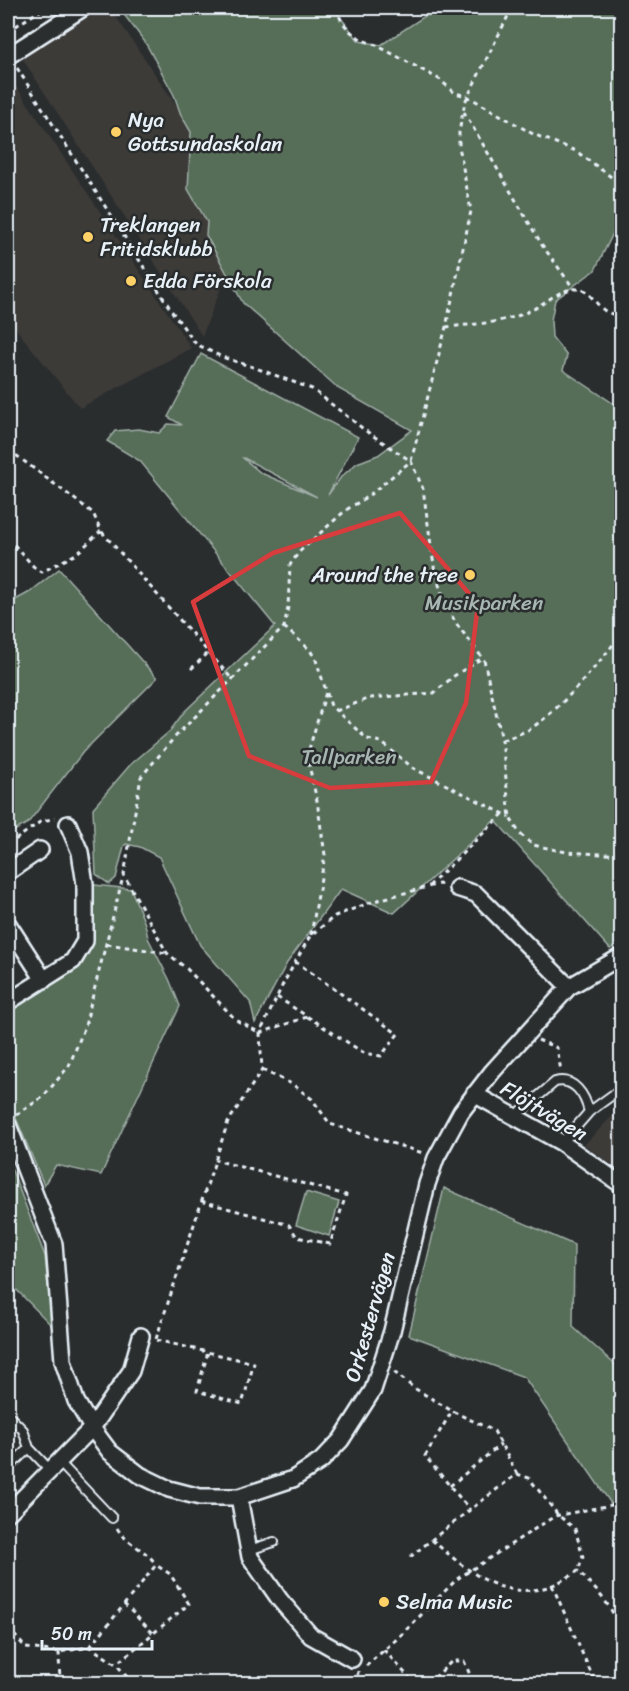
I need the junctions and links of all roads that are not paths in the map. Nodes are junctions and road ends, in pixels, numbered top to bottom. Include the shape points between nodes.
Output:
1 (83, 8) edge
2 (8, 56) edge
3 (64, 820) road end
4 (40, 850) dead end
5 (8, 872) edge
6 (457, 888) road end
7 (8, 924) edge
8 (621, 956) edge
9 (44, 980) junction
10 (569, 987) junction
11 (8, 1002) edge
12 (621, 1088) edge
13 (474, 1094) junction
14 (589, 1112) junction
15 (515, 1116) junction
16 (8, 1123) edge
17 (562, 1143) junction
18 (621, 1185) edge
19 (148, 1338) road end
20 (8, 1414) edge
21 (92, 1428) junction
22 (29, 1448) junction
23 (55, 1466) junction
24 (8, 1468) edge
25 (239, 1497) junction
26 (8, 1513) edge
27 (112, 1518) road end
28 (274, 1542) dead end
29 (249, 1550) junction
30 (355, 1665) road end

1 - 2 street
3 - 9 street via 80,852 85,884 85,941 73,961
4 - 5 street
6 - 10 street via 476,894
7 - 9 street
8 - 10 street, Orkestervägen
9 - 11 street
10 - 13 street, Orkestervägen
12 - 14 lane
13 - 15 street, Flöjtvägen
13 - 25 street, Orkestervägen via 436,1158 427,1184 393,1331 373,1390 341,1440 321,1461 293,1479
14 - 15 lane via 581,1093 569,1081 562,1080
14 - 17 lane
15 - 17 street, Flöjtvägen
16 - 21 street, Orkestervägen via 54,1244 63,1361 76,1401
17 - 18 street, Flöjtvägen
19 - 21 street
20 - 22 lane via 23,1430
21 - 23 street
21 - 25 street, Orkestervägen via 110,1452 140,1475 169,1489 200,1497
22 - 23 lane
22 - 24 lane
23 - 26 street
23 - 27 lane
25 - 29 street
28 - 29 lane
29 - 30 street via 280,1600 311,1636

